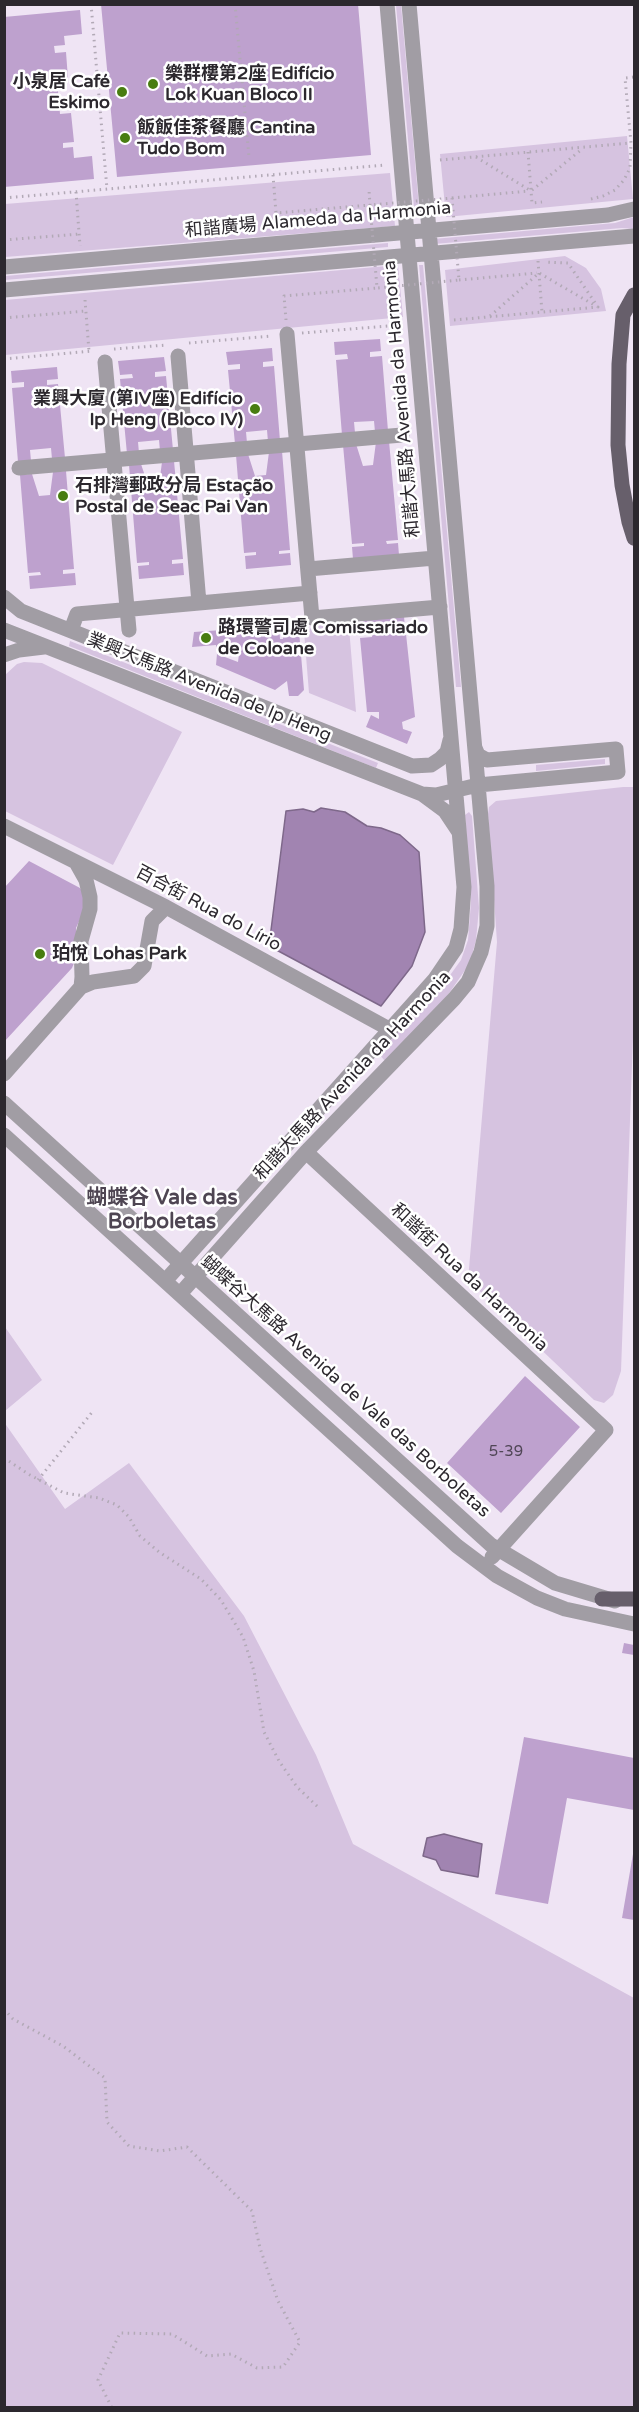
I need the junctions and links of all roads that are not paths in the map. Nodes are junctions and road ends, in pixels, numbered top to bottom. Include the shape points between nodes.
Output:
1 (387, 4) edge
2 (409, 4) edge
3 (634, 208) edge
4 (429, 230) junction
5 (407, 232) junction
6 (634, 236) edge
7 (431, 253) junction
8 (409, 255) junction
9 (4, 267) edge
10 (4, 290) edge
11 (634, 295) edge
12 (287, 334) road end
13 (175, 348) road end
14 (102, 354) road end
15 (402, 435) dead end
16 (297, 444) junction
17 (186, 454) junction
18 (114, 460) junction
19 (19, 468) dead end
20 (634, 538) edge
21 (435, 558) junction
22 (308, 569) junction
23 (310, 593) junction
24 (4, 597) edge
25 (199, 603) junction
26 (440, 607) junction
27 (127, 609) junction
28 (4, 630) edge
29 (71, 630) junction
30 (129, 630) dead end
31 (50, 646) junction
32 (4, 655) edge
33 (450, 732) junction
34 (475, 748) junction
35 (478, 785) junction
36 (456, 789) junction
37 (422, 794) junction
38 (4, 826) edge
39 (459, 833) junction
40 (77, 864) junction
41 (166, 907) junction
42 (81, 987) junction
43 (391, 1030) junction
44 (4, 1074) edge
45 (4, 1103) edge
46 (4, 1135) edge
47 (306, 1152) junction
48 (181, 1263) junction
49 (195, 1276) junction
50 (166, 1280) junction
51 (180, 1294) junction
52 (498, 1550) junction
53 (484, 1566) junction
54 (602, 1599) junction
55 (634, 1599) edge
56 (634, 1605) edge
57 (634, 1624) edge

1 - 5 street, 和諧大馬路 Avenida da Harmonia
2 - 4 street, 和諧大馬路 Avenida da Harmonia
3 - 4 street, 和諧廣場 Alameda da Harmonia via 608,214
4 - 5 street, 和諧廣場 Alameda da Harmonia
4 - 7 street, 和諧大馬路 Avenida da Harmonia
5 - 8 street, 和諧大馬路 Avenida da Harmonia
5 - 9 street, 和諧廣場 Alameda da Harmonia
6 - 7 street
7 - 8 street
7 - 34 street, 和諧大馬路 Avenida da Harmonia
8 - 10 street
8 - 21 street, 和諧大馬路 Avenida da Harmonia
11 - 20 main road via 623,315 618,445
12 - 16 street
13 - 17 street
14 - 18 street
15 - 16 street
16 - 17 street
16 - 22 street
17 - 18 street
17 - 25 street
18 - 19 street
18 - 27 street
21 - 22 street
21 - 26 street, 和諧大馬路 Avenida da Harmonia
22 - 23 street
23 - 25 street
23 - 26 street via 312,618
24 - 29 street, 業興大馬路 Avenida de Ip Heng via 21,611
25 - 27 street
26 - 33 street, 和諧大馬路 Avenida da Harmonia
27 - 29 street via 77,614
27 - 30 street
28 - 31 street, 業興大馬路 Avenida de Ip Heng
29 - 33 street, 業興大馬路 Avenida de Ip Heng via 412,765 431,765 440,759 450,742
31 - 32 street
31 - 37 street, 業興大馬路 Avenida de Ip Heng
33 - 36 street, 和諧大馬路 Avenida da Harmonia
34 - 35 street, 和諧大馬路 Avenida da Harmonia
34 - 35 street via 487,760 616,749 618,772
35 - 36 street
35 - 47 street, 和諧大馬路 Avenida da Harmonia via 487,926 468,982
36 - 37 street via 436,795
36 - 39 street, 和諧大馬路 Avenida da Harmonia
37 - 39 street via 445,811
38 - 40 street, 百合街 Rua do Lírio
39 - 43 street, 和諧大馬路 Avenida da Harmonia via 464,887 456,948
40 - 41 street, 百合街 Rua do Lírio
40 - 42 street via 90,897 81,941
41 - 42 street via 152,921 144,966 134,976
41 - 43 street, 百合街 Rua do Lírio
42 - 44 street
43 - 48 street, 和諧大馬路 Avenida da Harmonia
45 - 48 street, 蝴蝶谷大馬路 Avenida de Vale das Borboletas
46 - 50 street
47 - 49 street, 和諧大馬路 Avenida da Harmonia
47 - 52 street, 和諧街 Rua da Harmonia via 606,1430
48 - 49 street, 蝴蝶谷大馬路 Avenida de Vale das Borboletas
48 - 50 street, 和諧大馬路 Avenida da Harmonia
49 - 51 street, 和諧大馬路 Avenida da Harmonia
49 - 52 street, 蝴蝶谷大馬路 Avenida de Vale das Borboletas
50 - 51 street
51 - 53 street via 457,1546
52 - 53 street
52 - 54 street, 蝴蝶谷大馬路 Avenida de Vale das Borboletas via 555,1583
53 - 57 street via 516,1588 565,1609
54 - 55 main road
54 - 56 street, 蝴蝶谷大馬路 Avenida de Vale das Borboletas

